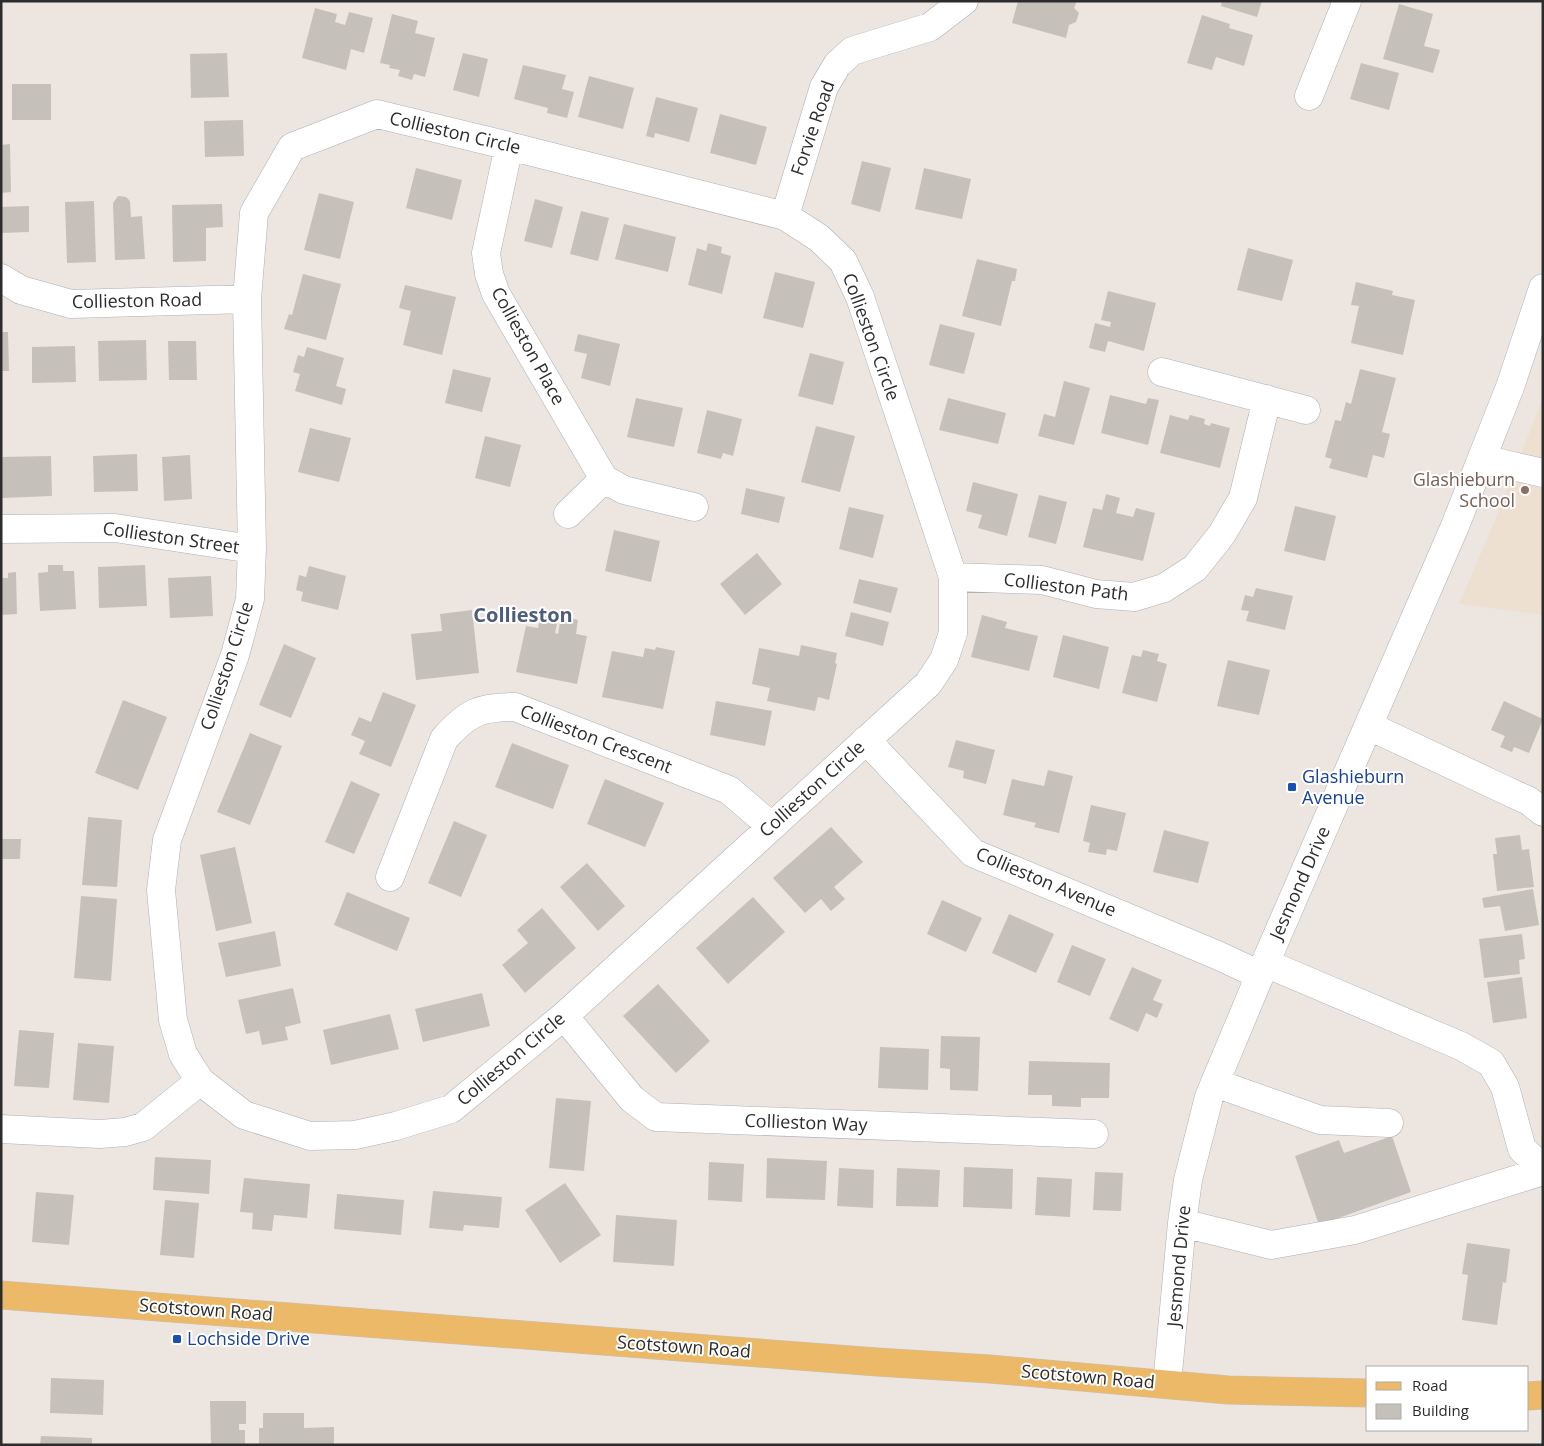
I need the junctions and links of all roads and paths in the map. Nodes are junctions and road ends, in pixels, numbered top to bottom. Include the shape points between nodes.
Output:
1 (964, 1) edge
2 (1346, 1) edge
3 (1308, 96) dead end
4 (509, 146) junction
5 (785, 216) junction
6 (1, 278) edge
7 (1543, 288) edge
8 (247, 299) junction
9 (1162, 372) dead end
10 (1267, 399) junction
11 (1306, 410) dead end
12 (1482, 459) junction
13 (1543, 473) edge
14 (604, 479) junction
15 (694, 507) dead end
16 (568, 514) dead end
17 (1, 529) edge
18 (252, 548) junction
19 (953, 577) junction
20 (1369, 726) junction
21 (866, 740) junction
22 (1543, 812) edge
23 (771, 826) junction
24 (390, 877) dead end
25 (1263, 969) junction
26 (564, 1016) junction
27 (200, 1081) junction
28 (1215, 1083) junction
29 (1389, 1123) dead end
30 (1, 1129) edge
31 (1094, 1134) dead end
32 (1543, 1169) edge
33 (1182, 1223) junction
34 (1, 1295) edge
35 (1168, 1384) junction
36 (1366, 1393) edge
37 (1543, 1395) edge
38 (1529, 1396) edge

1 - 5 street, Forvie Road via 930,27 852,51 837,65 824,87
2 - 3 street
4 - 5 street, Collieston Circle
4 - 8 street, Collieston Circle via 377,114 292,147 254,214
4 - 14 street, Collieston Place via 486,253 489,274 496,294
5 - 19 street, Collieston Circle via 819,238 843,261 860,297
6 - 8 street, Collieston Road via 21,290 72,304
7 - 12 street, Jesmond Drive
8 - 18 street, Collieston Circle
9 - 10 street
10 - 11 street
10 - 19 street, Collieston Path via 1243,498 1222,534 1196,568 1164,588 1134,597 1096,594 1042,580
12 - 13 street
12 - 20 street, Jesmond Drive
14 - 15 street via 624,490
14 - 16 street
17 - 18 street, Collieston Street via 115,528
18 - 27 street, Collieston Circle via 250,599 234,655 167,840 161,890 172,1020 183,1054
19 - 21 street, Collieston Circle via 953,633 944,660 928,684
20 - 22 street via 1529,801
20 - 25 street, Jesmond Drive
21 - 23 street, Collieston Circle
21 - 25 street, Collieston Avenue via 973,853 1217,955
23 - 24 street, Collieston Crescent via 729,790 515,707 483,709 468,716 444,739
23 - 26 street, Collieston Circle
25 - 28 street, Jesmond Drive
25 - 32 street, Collieston Avenue via 1460,1046 1491,1063 1505,1087 1522,1149
26 - 27 street, Collieston Circle via 451,1109 355,1136 310,1136 244,1115
26 - 31 street, Collieston Way via 632,1099 656,1117
27 - 30 street via 143,1127 125,1132 100,1134
28 - 29 street via 1320,1120
28 - 33 street, Jesmond Drive via 1188,1180
32 - 33 street via 1355,1230 1271,1245
33 - 35 street, Jesmond Drive
34 - 35 main road, Scotstown Road
35 - 36 main road, Scotstown Road via 1228,1390
37 - 38 main road

